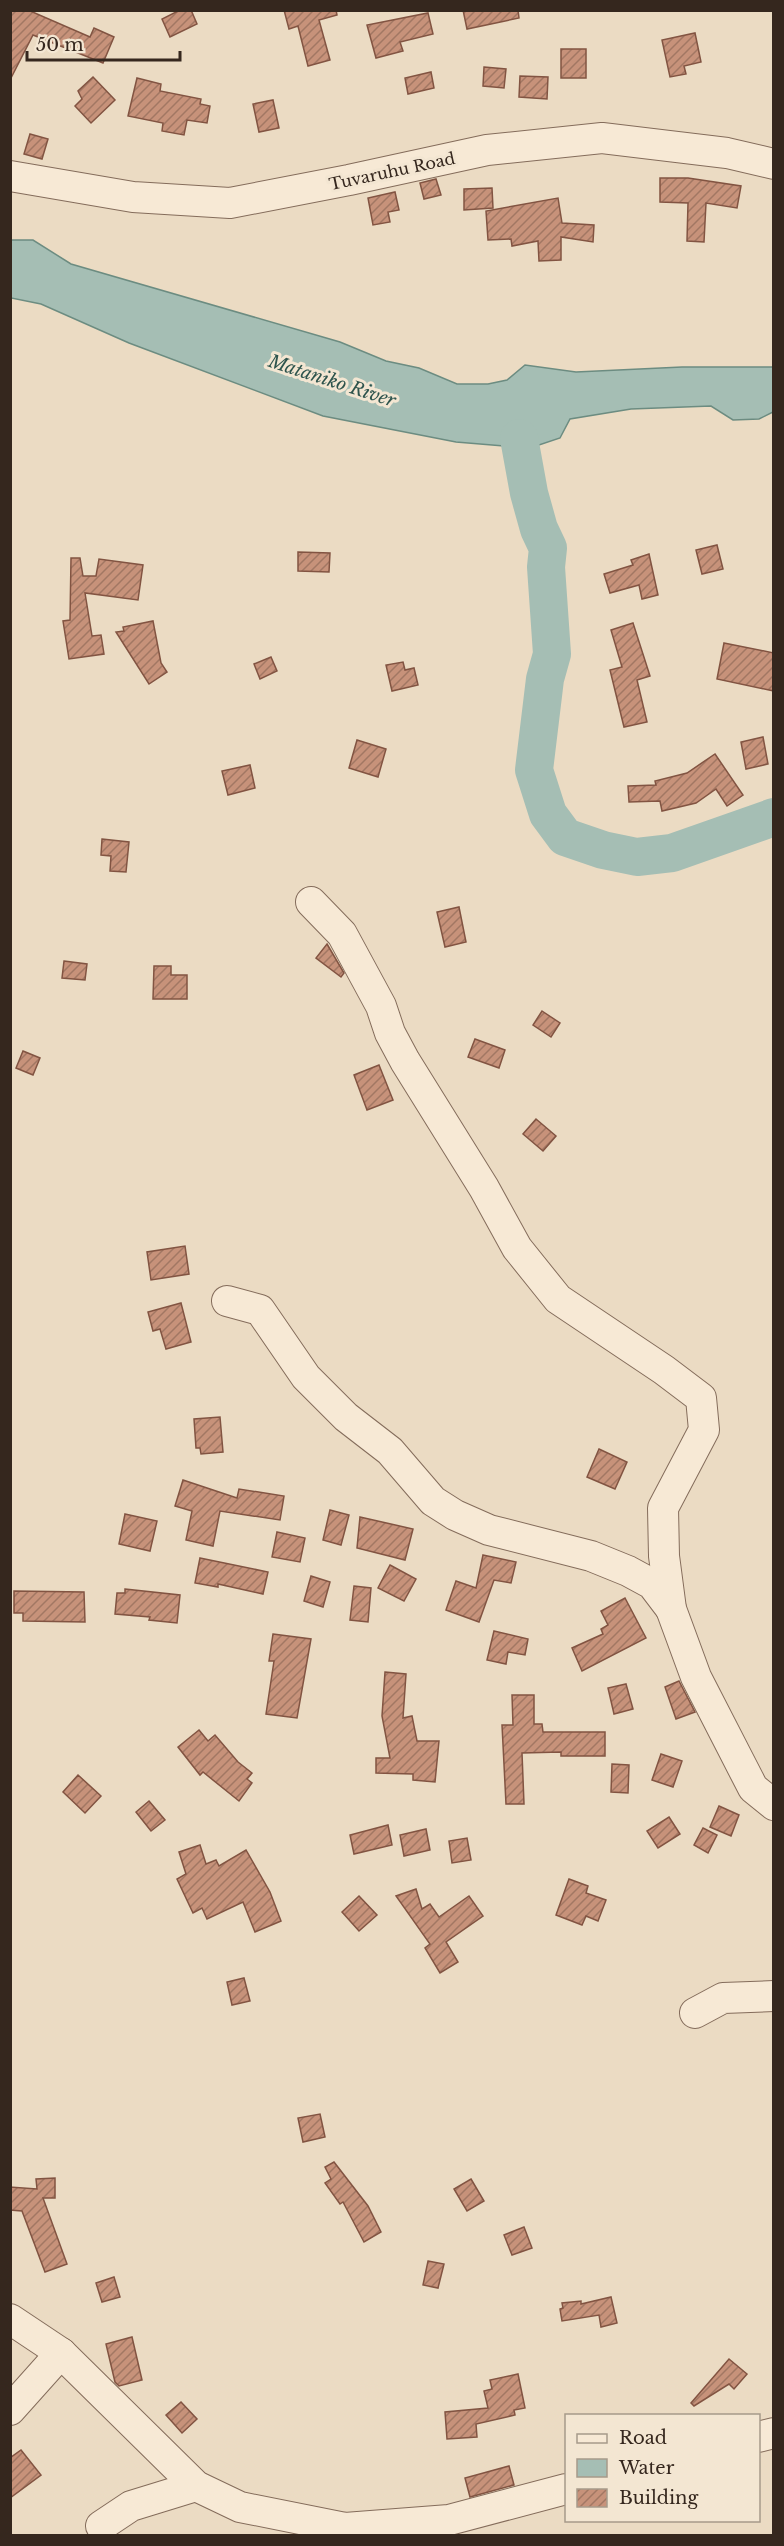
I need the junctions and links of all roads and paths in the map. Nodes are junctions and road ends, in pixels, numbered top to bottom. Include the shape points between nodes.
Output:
1 (774, 164) edge
2 (10, 176) edge
3 (311, 902) dead end
4 (227, 1301) dead end
5 (671, 1609) junction
6 (774, 1805) edge
7 (774, 1996) edge
8 (695, 2013) dead end
9 (10, 2319) edge
10 (61, 2353) junction
11 (10, 2410) edge
12 (196, 2486) junction
13 (565, 2490) edge
14 (101, 2526) dead end

1 - 2 street, Tuvaruhu Road via 727,153 602,138 488,150 230,203 133,197
3 - 5 street via 342,934 405,1061 517,1248 558,1299 701,1398 704,1430 663,1508
4 - 5 street via 261,1310 306,1377 346,1417 390,1451 434,1501 489,1530 591,1556 628,1571 652,1584
5 - 6 street via 696,1677 753,1788
7 - 8 street via 723,1998
9 - 10 street
10 - 11 street
10 - 12 street
12 - 13 street via 240,2507 345,2528 449,2520
12 - 14 street via 131,2506

